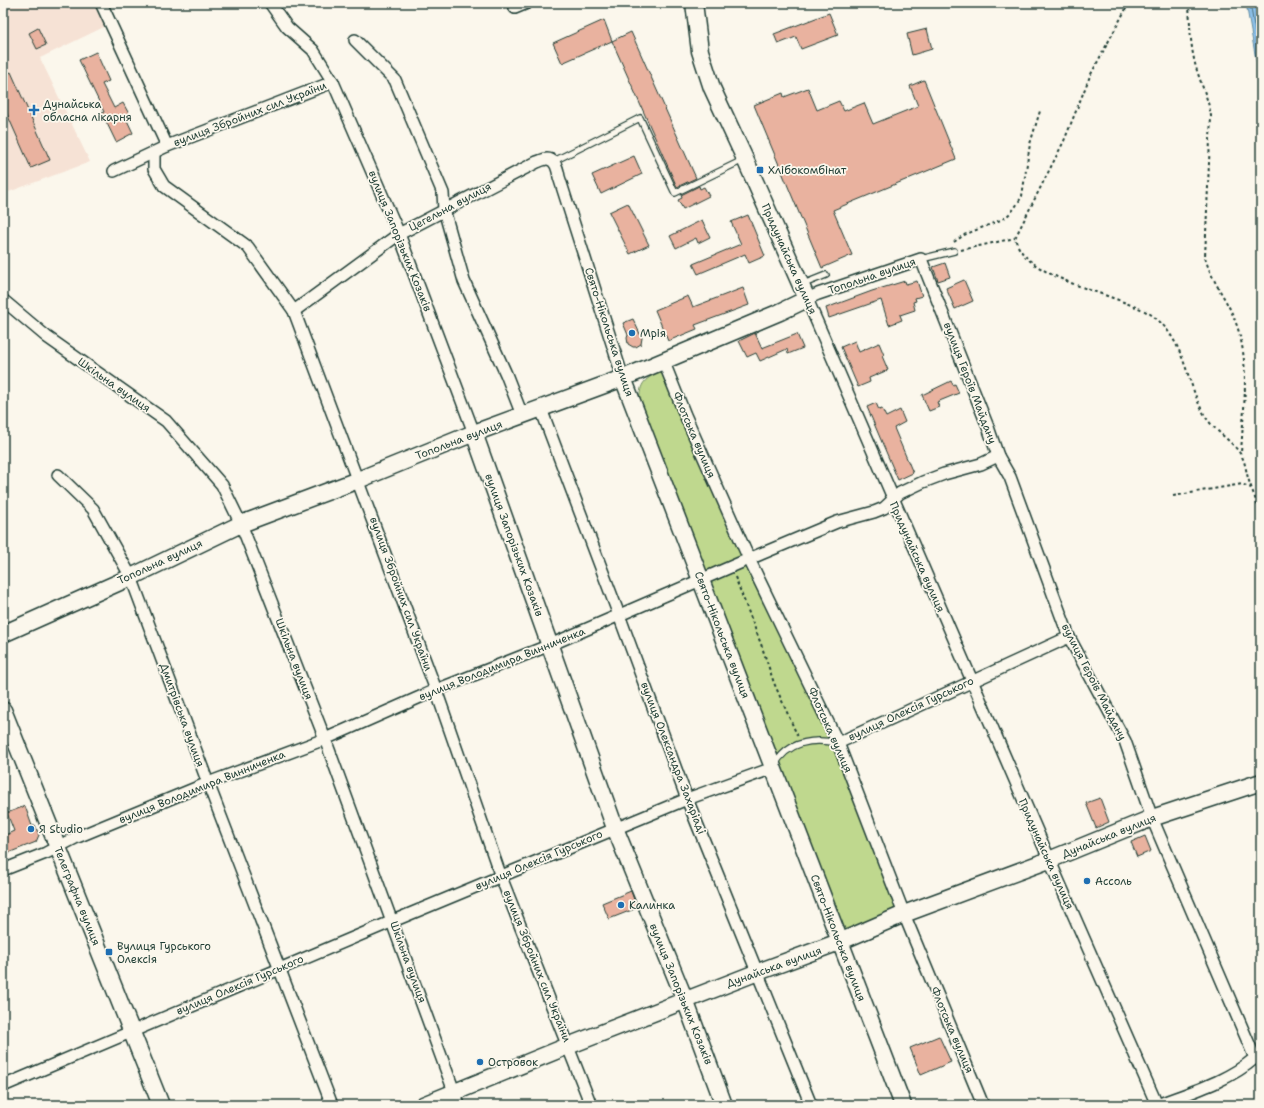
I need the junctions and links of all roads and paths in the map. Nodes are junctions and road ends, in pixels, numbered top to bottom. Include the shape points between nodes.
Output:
1 (101, 3) edge
2 (270, 3) edge
3 (527, 3) edge
4 (694, 3) edge
5 (1129, 3) edge
6 (1189, 3) edge
7 (515, 8) dead end
8 (355, 40) dead end
9 (333, 82) junction
10 (1040, 111) dead end
11 (167, 146) junction
12 (154, 153) junction
13 (745, 159) junction
14 (554, 161) junction
15 (114, 171) dead end
16 (444, 210) junction
17 (399, 234) junction
18 (1015, 238) junction
19 (954, 251) joint
20 (944, 253) junction
21 (921, 259) junction
22 (826, 275) dead end
23 (804, 292) junction
24 (3, 300) edge
25 (294, 311) junction
26 (663, 360) junction
27 (623, 378) junction
28 (541, 408) junction
29 (522, 415) junction
30 (474, 433) junction
31 (1241, 455) junction
32 (998, 456) junction
33 (58, 475) dead end
34 (358, 480) junction
35 (1252, 489) junction
36 (1173, 496) dead end
37 (892, 500) junction
38 (1261, 515) edge
39 (241, 524) junction
40 (748, 559) junction
41 (731, 566) junction
42 (131, 576) junction
43 (702, 580) junction
44 (619, 615) junction
45 (3, 634) edge
46 (1069, 637) junction
47 (550, 645) junction
48 (972, 681) junction
49 (436, 690) junction
50 (3, 710) edge
51 (325, 739) junction
52 (800, 743) junction
53 (838, 743) junction
54 (773, 768) junction
55 (1261, 782) edge
56 (208, 783) junction
57 (687, 799) junction
58 (1152, 818) junction
59 (615, 828) junction
60 (58, 847) junction
61 (1049, 860) junction
62 (3, 870) edge
63 (501, 877) junction
64 (904, 914) junction
65 (393, 921) junction
66 (840, 942) junction
67 (280, 969) junction
68 (758, 972) junction
69 (685, 1000) junction
70 (131, 1031) junction
71 (568, 1046) junction
72 (3, 1086) edge
73 (457, 1099) edge
74 (161, 1105) edge
75 (332, 1105) edge
76 (423, 1105) edge
77 (591, 1105) edge
78 (724, 1105) edge
79 (811, 1105) edge
80 (903, 1105) edge
81 (983, 1105) edge
82 (1157, 1105) edge

1 - 11 street, вулиця Збройних сил України
2 - 9 street, вулиця Запорізьких Козаків via 287,27 313,50
3 - 7 street
4 - 13 main road, Придунайська вулиця via 700,51 719,105
5 - 18 path via 1090,76 1064,141
6 - 31 path via 1194,60 1211,116 1206,257 1208,268 1236,323 1243,348 1245,372
8 - 16 street via 395,80 443,193
9 - 11 street, вулиця Збройних сил України
9 - 17 street, вулиця Запорізьких Козаків
10 - 20 path via 1030,144 1024,190 1018,203 1009,215 964,235 947,246
11 - 12 street, вулиця Збройних сил України
12 - 15 street, вулиця Збройних сил України
12 - 25 street, вулиця Збройних сил України via 154,170 164,186 248,247
13 - 14 lane via 675,193 640,118
13 - 23 main road, Придунайська вулиця
14 - 16 street, Цегельна вулиця via 547,159 537,162
14 - 27 street, Свято-Нікольська вулиця
16 - 17 street, Цегельна вулиця
16 - 29 street via 464,281
17 - 25 street, Цегельна вулиця
17 - 30 street, вулиця Запорізьких Козаків
18 - 19 path
18 - 31 path via 1020,251 1042,270 1153,316 1175,341 1205,416
19 - 20 lane
20 - 21 lane
21 - 23 street, Топольна вулиця via 818,294
21 - 32 street, вулиця Героїв Майдану
22 - 23 lane
23 - 26 main road, Топольна вулиця via 774,315
23 - 37 street, Придунайська вулиця
24 - 39 street, Шкільна вулиця via 47,337 166,421 222,485
25 - 34 street, вулиця Збройних сил України
26 - 27 main road, Топольна вулиця
26 - 40 street, Флотська вулиця
27 - 28 main road, Топольна вулиця
27 - 43 main road, Свято-Нікольська вулиця
28 - 29 main road, Топольна вулиця
28 - 44 street, вулиця Олександра Захаріаді
29 - 30 main road, Топольна вулиця
30 - 34 main road, Топольна вулиця
30 - 47 main road, вулиця Запорізьких Козаків
31 - 35 path
32 - 37 street, вулиця Володимира Винниченка via 923,482
32 - 46 street, вулиця Героїв Майдану via 1010,478
33 - 42 street, Дмитрівська вулиця via 93,509
34 - 39 main road, Топольна вулиця
34 - 49 street, вулиця Збройних сил України
35 - 36 path via 1242,484
35 - 38 path
37 - 40 street, вулиця Володимира Винниченка via 884,508 837,522
37 - 48 street, Придунайська вулиця
39 - 42 main road, Топольна вулиця
39 - 51 street, Шкільна вулиця
40 - 41 street, вулиця Володимира Винниченка
40 - 53 street, Флотська вулиця
41 - 43 street, вулиця Володимира Винниченка
41 - 52 path via 774,683
42 - 45 main road, Топольна вулиця
42 - 56 street, Дмитрівська вулиця
43 - 44 street, вулиця Володимира Винниченка
43 - 54 main road, Свято-Нікольська вулиця
44 - 47 street, вулиця Володимира Винниченка
44 - 57 street, вулиця Олександра Захаріаді
46 - 48 street, вулиця Олексія Гурського
46 - 58 street, вулиця Героїв Майдану via 1125,741
47 - 49 street, вулиця Володимира Винниченка
47 - 59 main road, вулиця Запорізьких Козаків
48 - 53 street, вулиця Олексія Гурського
48 - 61 street, Придунайська вулиця
49 - 51 street, вулиця Володимира Винниченка
49 - 63 street, вулиця Збройних сил України
50 - 60 main road, Телеграфна вулиця
51 - 56 street, вулиця Володимира Винниченка
51 - 65 street, Шкільна вулиця
52 - 53 lane, вулиця Олексія Гурського via 825,740
52 - 54 lane, вулиця Олексія Гурського via 786,751
53 - 64 street, Флотська вулиця
54 - 57 street, вулиця Олексія Гурського
54 - 66 main road, Свято-Нікольська вулиця
55 - 58 main road, Дунайська вулиця
56 - 60 street, вулиця Володимира Винниченка
56 - 67 street, Дмитрівська вулиця
57 - 59 street, вулиця Олексія Гурського
57 - 68 street, вулиця Олександра Захаріаді
58 - 61 main road, Дунайська вулиця
58 - 82 street, вулиця Героїв Майдану via 1255,1058 1226,1078
59 - 63 street, вулиця Олексія Гурського
59 - 69 main road, вулиця Запорізьких Козаків
60 - 62 street, вулиця Володимира Винниченка
60 - 70 main road, Телеграфна вулиця
61 - 64 main road, Дунайська вулиця
61 - 82 street, Придунайська вулиця
63 - 65 street, вулиця Олексія Гурського
63 - 71 street, вулиця Збройних сил України
64 - 66 main road, Дунайська вулиця
64 - 81 street, Флотська вулиця
65 - 67 street, вулиця Олексія Гурського
65 - 73 street, Шкільна вулиця
66 - 68 main road, Дунайська вулиця
66 - 80 main road, Свято-Нікольська вулиця
67 - 70 street, вулиця Олексія Гурського
67 - 75 street, Дмитрівська вулиця
68 - 69 main road, Дунайська вулиця
68 - 79 street, вулиця Олександра Захаріаді
69 - 71 main road, Дунайська вулиця
69 - 78 main road, вулиця Запорізьких Козаків
70 - 72 street, вулиця Олексія Гурського
70 - 74 main road, Телеграфна вулиця
71 - 73 main road, Дунайська вулиця
71 - 77 street, вулиця Збройних сил України
73 - 76 main road, Дунайська вулиця

